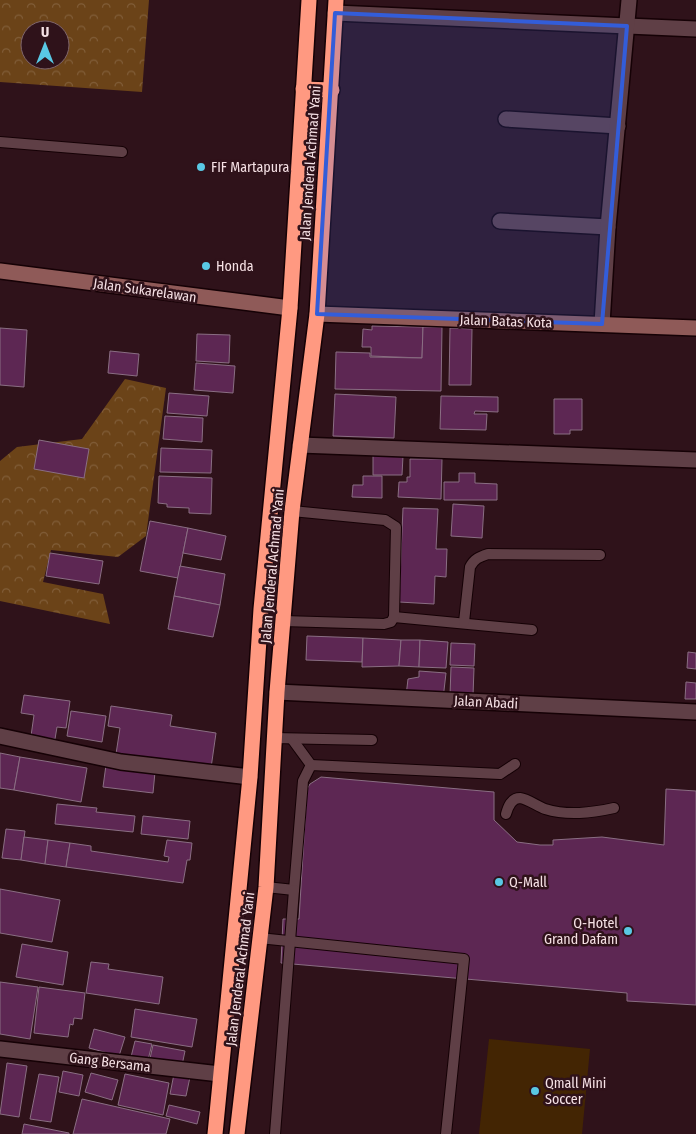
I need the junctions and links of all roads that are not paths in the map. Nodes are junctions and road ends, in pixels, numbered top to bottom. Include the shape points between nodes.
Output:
1 (309, 0) edge
2 (629, 0) edge
3 (335, 6) edge
4 (627, 26) junction
5 (696, 29) edge
6 (303, 89) junction
7 (332, 90) junction
8 (506, 119) dead end
9 (618, 126) junction
10 (0, 142) edge
11 (122, 152) dead end
12 (500, 221) dead end
13 (608, 227) junction
14 (0, 271) edge
15 (290, 308) junction
16 (317, 314) junction
17 (602, 324) junction
18 (696, 328) edge
19 (300, 445) junction
20 (696, 460) edge
21 (292, 511) junction
22 (600, 555) dead end
23 (394, 617) junction
24 (283, 621) junction
25 (464, 622) junction
26 (532, 630) dead end
27 (276, 692) junction
28 (696, 712) edge
29 (0, 736) edge
30 (274, 738) junction
31 (292, 739) junction
32 (372, 740) dead end
33 (311, 764) junction
34 (515, 764) dead end
35 (250, 777) junction
36 (614, 808) dead end
37 (506, 814) dead end
38 (266, 887) junction
39 (294, 890) junction
40 (259, 938) junction
41 (291, 942) junction
42 (0, 1049) edge
43 (220, 1074) junction
44 (214, 1134) edge
45 (237, 1134) edge
46 (275, 1134) edge
47 (446, 1134) edge

1 - 6 highway, Jalan Jenderal Achmad Yani
2 - 4 street
3 - 4 street
3 - 7 highway, Jalan Jenderal Achmad Yani
4 - 5 street
4 - 9 street
6 - 7 highway
6 - 15 highway, Jalan Jenderal Achmad Yani
7 - 16 highway, Jalan Jenderal Achmad Yani
8 - 9 street
9 - 13 street
10 - 11 lane
12 - 13 street
13 - 17 street
14 - 15 street, Jalan Sukarelawan
15 - 35 highway, Jalan Jenderal Achmad Yani via 261,609
16 - 17 street, Jalan Batas Kota
16 - 19 highway, Jalan Jenderal Achmad Yani
17 - 18 street, Jalan Batas Kota
19 - 20 street
19 - 21 highway, Jalan Jenderal Achmad Yani
21 - 23 lane via 393,523 396,527
21 - 24 highway, Jalan Jenderal Achmad Yani
22 - 25 lane via 480,556 470,568
23 - 24 lane via 392,622 384,624
23 - 25 lane
24 - 27 highway, Jalan Jenderal Achmad Yani
25 - 26 lane
27 - 28 street, Jalan Abadi
27 - 30 highway, Jalan Jenderal Achmad Yani
29 - 35 street via 121,762
30 - 31 lane
30 - 38 highway, Jalan Jenderal Achmad Yani
31 - 32 lane
31 - 33 lane
33 - 34 lane via 500,774
33 - 39 lane via 303,781
35 - 43 highway, Jalan Jenderal Achmad Yani
36 - 37 lane via 574,814 545,809 521,798 509,805
38 - 39 lane
38 - 40 highway, Jalan Jenderal Achmad Yani
39 - 41 lane
40 - 41 lane
40 - 45 highway, Jalan Jenderal Achmad Yani
41 - 46 lane
41 - 47 lane via 464,959
42 - 43 street, Gang Bersama
43 - 44 highway, Jalan Jenderal Achmad Yani

